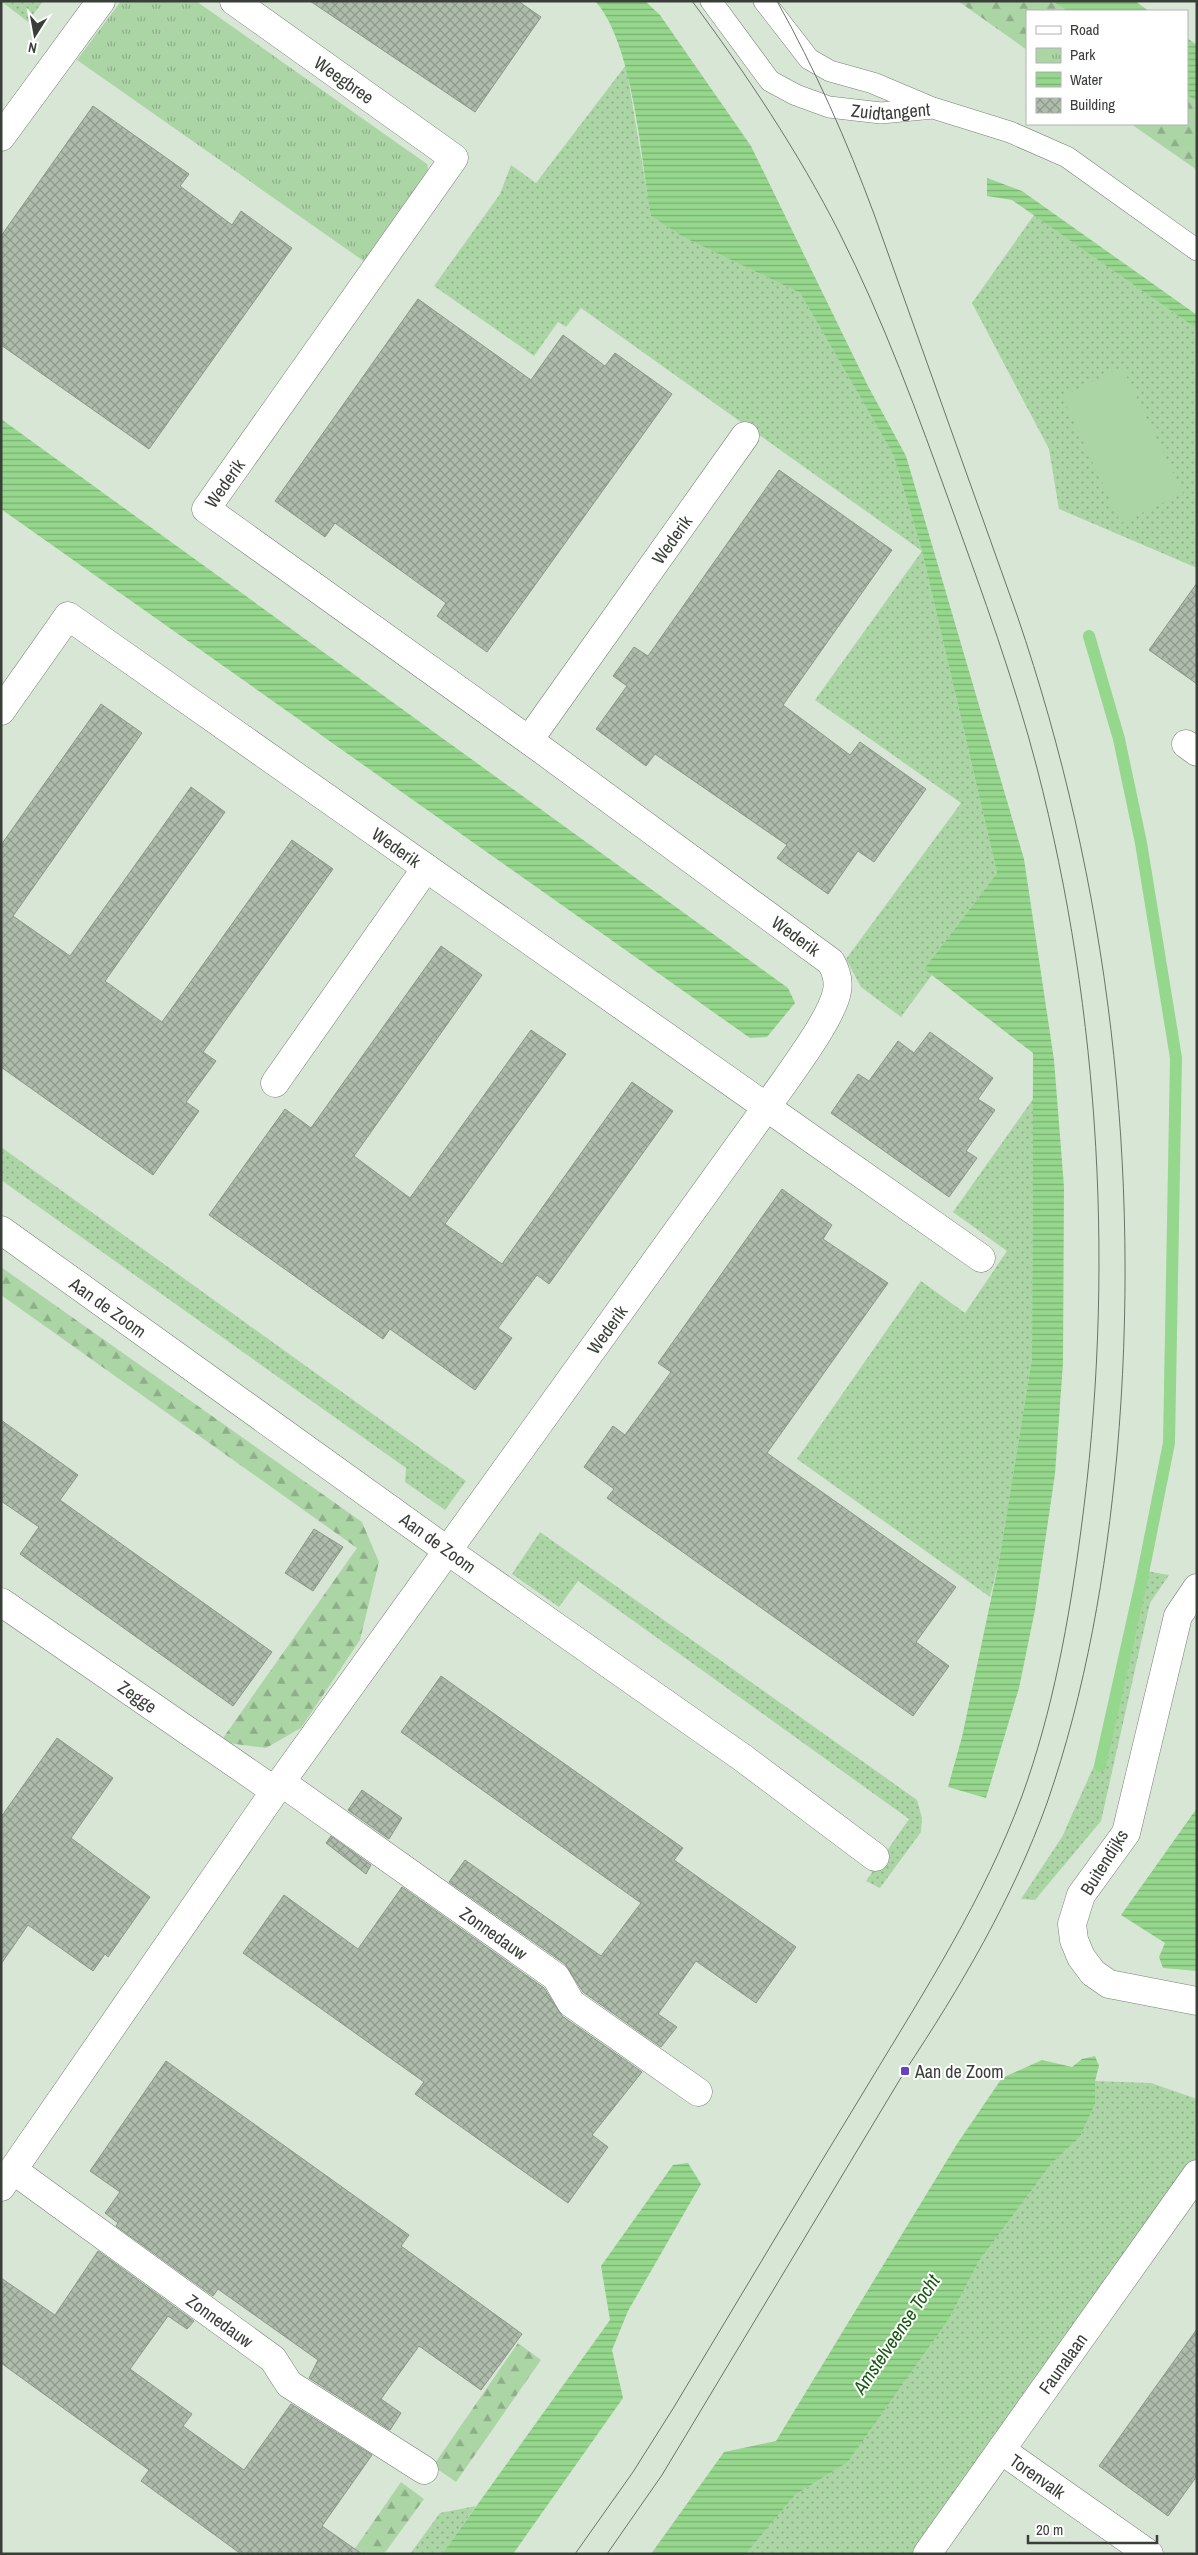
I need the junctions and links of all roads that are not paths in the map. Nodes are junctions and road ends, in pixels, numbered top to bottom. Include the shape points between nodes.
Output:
1 (101, 1) edge
2 (234, 1) edge
3 (711, 1) edge
4 (764, 1) edge
5 (933, 108) junction
6 (1, 137) edge
7 (454, 158) joint
8 (1197, 250) edge
9 (745, 436) dead end
10 (1, 711) edge
11 (529, 740) junction
12 (426, 868) junction
13 (275, 1083) dead end
14 (766, 1108) junction
15 (1, 1230) edge
16 (981, 1258) dead end
17 (448, 1551) junction
18 (1197, 1588) edge
19 (1, 1602) edge
20 (278, 1786) junction
21 (875, 1857) dead end
22 (1197, 2001) edge
23 (698, 2092) dead end
24 (1197, 2174) edge
25 (7, 2179) edge
26 (1001, 2450) junction
27 (424, 2470) dead end
28 (927, 2554) edge
29 (1149, 2554) edge

1 - 6 street
2 - 7 street, Weegbree
3 - 5 lane, Zuidtangent via 770,81 796,95 830,108 881,113
4 - 5 lane via 809,59 830,71 873,83
5 - 8 lane, Zuidtangent via 1010,132 1068,157
7 - 11 street, Wederik via 206,509
9 - 11 street, Wederik
10 - 12 street, Wederik via 68,616
11 - 14 street, Wederik via 831,962 837,972 838,990 831,1010
12 - 13 street, Wederik
12 - 14 street, Wederik
14 - 16 street, Wederik
14 - 17 street, Wederik
15 - 17 street, Aan de Zoom
17 - 20 street, Zonnedauw
17 - 21 street, Aan de Zoom via 743,1758
18 - 22 street, Buitendijks via 1178,1616 1126,1833 1081,1895 1072,1924 1080,1957 1093,1973 1110,1984
19 - 20 street, Zegge
20 - 23 street, Zonnedauw via 556,1977 571,2003
20 - 25 street, Zonnedauw
24 - 26 street, Faunalaan
25 - 27 street, Zonnedauw via 273,2359 289,2384
26 - 28 street, Faunalaan
26 - 29 street, Torenvalk

